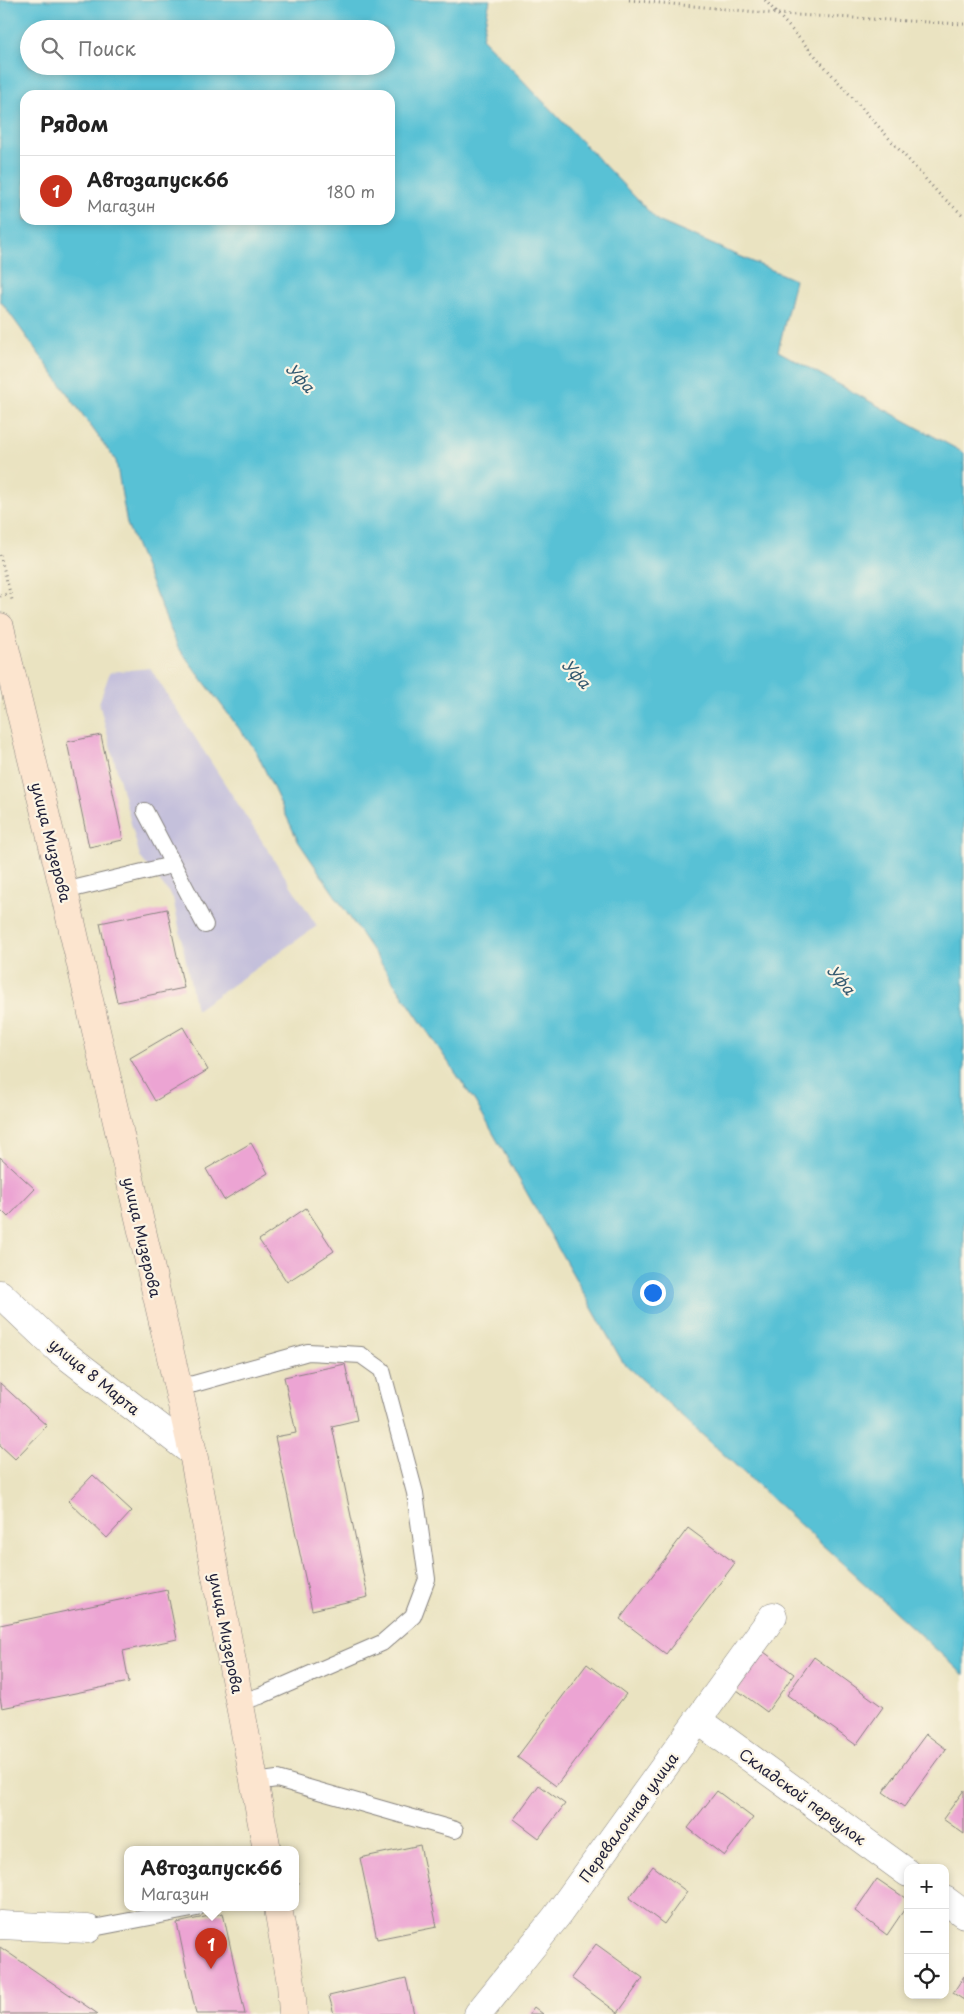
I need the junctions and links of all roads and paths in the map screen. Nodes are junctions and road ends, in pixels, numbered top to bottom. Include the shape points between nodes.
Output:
1 (628, 0) edge
2 (765, 0) edge
3 (778, 14) junction
4 (964, 24) edge
5 (964, 216) edge
6 (10, 593) dead end
7 (0, 596) edge
8 (0, 627) edge
9 (145, 811) dead end
10 (172, 865) junction
11 (64, 891) junction
12 (206, 925) dead end
13 (0, 1294) edge
14 (177, 1385) junction
15 (193, 1453) junction
16 (773, 1616) dead end
17 (241, 1702) junction
18 (698, 1720) junction
19 (255, 1782) junction
20 (455, 1830) dead end
21 (267, 1846) edge
22 (904, 1870) edge
23 (949, 1903) edge
24 (181, 1911) edge
25 (279, 1911) edge
26 (964, 1914) edge
27 (0, 1924) edge
28 (88, 1929) joint
29 (293, 2014) edge
30 (478, 2014) edge

1 - 3 path
2 - 3 path
3 - 4 path
3 - 5 path via 940,194
6 - 7 path
8 - 11 street, улица Мизерова
9 - 10 lane
10 - 11 lane
10 - 12 lane
11 - 14 street, улица Мизерова
13 - 15 street, улица 8 Марта via 59,1350
14 - 15 street, улица Мизерова
14 - 17 lane via 194,1384 308,1352 361,1355 382,1370 415,1493 427,1579 413,1616 382,1642
15 - 17 street, улица Мизерова
16 - 18 street, Перевалочная улица
17 - 19 street, улица Мизерова
18 - 22 street, Складской переулок
18 - 30 street, Перевалочная улица via 556,1917
19 - 20 lane via 277,1779
19 - 21 street, улица Мизерова
23 - 26 street
24 - 28 lane
25 - 29 street
27 - 28 street

